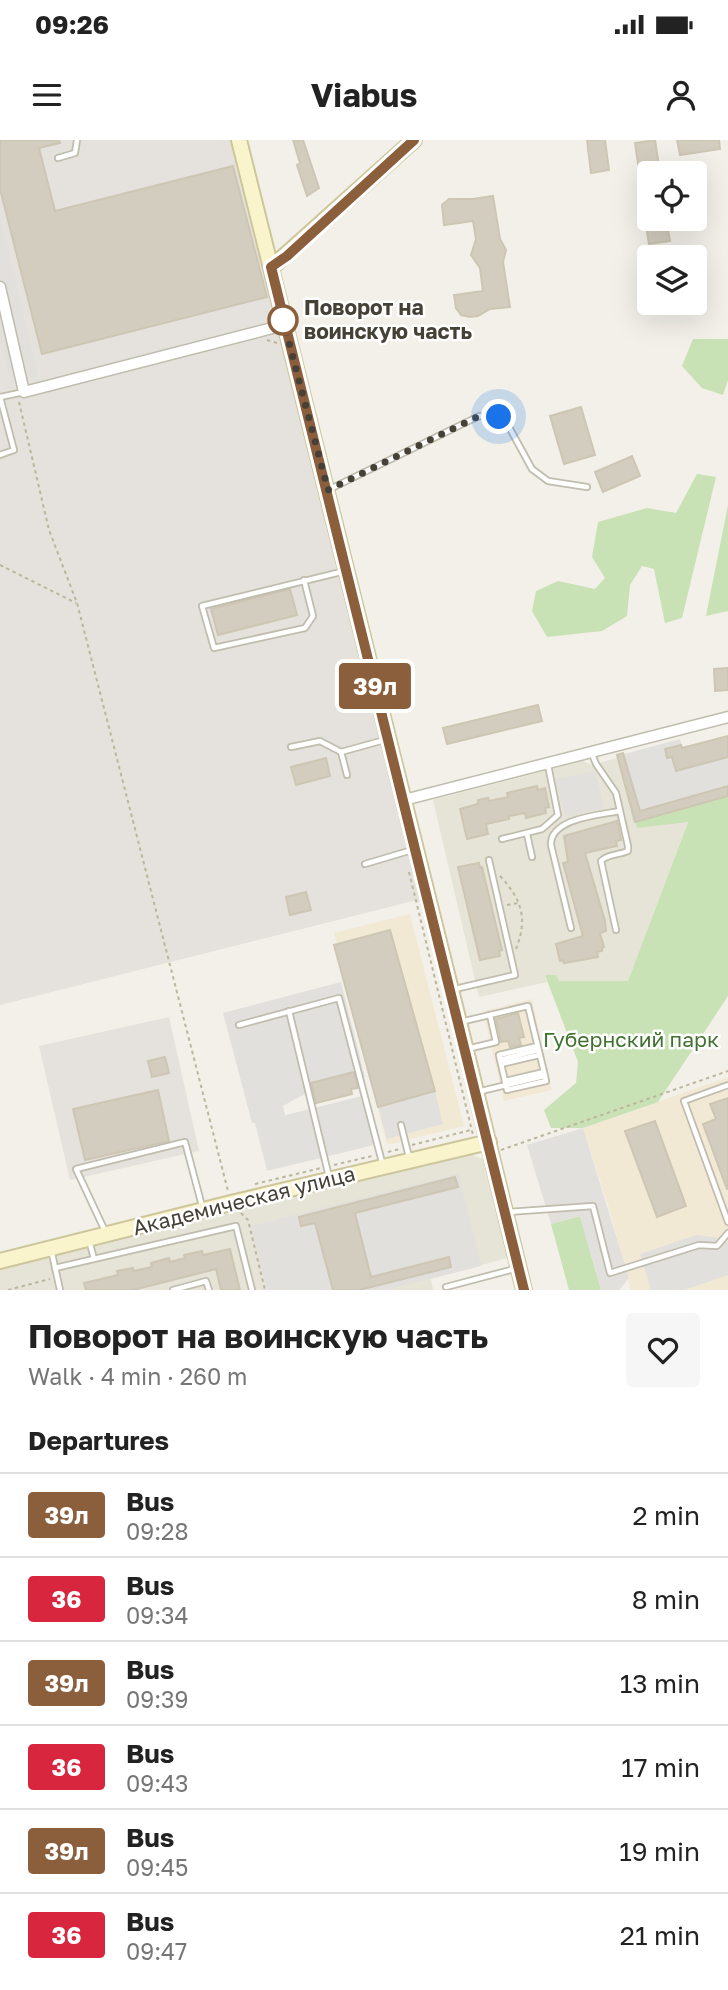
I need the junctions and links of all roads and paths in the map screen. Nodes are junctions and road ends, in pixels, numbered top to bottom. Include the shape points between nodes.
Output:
1 (77, 140) edge
2 (239, 140) edge
3 (414, 140) edge
4 (58, 158) dead end
5 (271, 267) junction
6 (0, 288) edge
7 (284, 325) junction
8 (260, 341) dead end
9 (277, 343) dead end
10 (24, 392) junction
11 (0, 397) edge
12 (0, 455) edge
13 (587, 487) dead end
14 (328, 490) junction
15 (0, 565) edge
16 (346, 571) junction
17 (304, 580) junction
18 (77, 603) junction
19 (728, 718) edge
20 (388, 739) junction
21 (291, 747) dead end
22 (341, 752) junction
23 (592, 753) junction
24 (548, 764) junction
25 (347, 775) dead end
26 (404, 800) junction
27 (620, 811) junction
28 (527, 834) junction
29 (502, 839) dead end
30 (410, 851) junction
31 (532, 857) dead end
32 (489, 860) dead end
33 (365, 863) dead end
34 (492, 877) junction
35 (519, 902) junction
36 (499, 907) junction
37 (571, 928) dead end
38 (616, 930) dead end
39 (510, 951) junction
40 (451, 990) junction
41 (289, 1010) junction
42 (490, 1015) junction
43 (459, 1022) junction
44 (239, 1025) dead end
45 (466, 1049) junction
46 (538, 1051) junction
47 (500, 1060) junction
48 (728, 1071) edge
49 (544, 1074) junction
50 (506, 1085) junction
51 (728, 1085) edge
52 (476, 1092) junction
53 (401, 1125) dead end
54 (490, 1148) junction
55 (408, 1154) junction
56 (382, 1160) junction
57 (328, 1173) junction
58 (250, 1186) dead end
59 (231, 1203) junction
60 (725, 1207) edge
61 (203, 1210) junction
62 (505, 1212) junction
63 (728, 1222) edge
64 (728, 1233) edge
65 (107, 1234) junction
66 (89, 1239) junction
67 (51, 1249) junction
68 (94, 1259) junction
69 (0, 1261) edge
70 (55, 1268) junction
71 (519, 1268) junction
72 (57, 1277) junction
73 (446, 1287) dead end
74 (8, 1290) edge
75 (60, 1290) edge
76 (173, 1290) edge
77 (209, 1290) edge
78 (252, 1290) edge
79 (265, 1290) edge
80 (524, 1290) edge

1 - 4 lane via 75,153
2 - 5 street
3 - 5 street
5 - 7 street
6 - 10 street
7 - 10 street
7 - 14 street
8 - 9 path
10 - 11 lane
10 - 18 path via 18,404 49,530
11 - 12 lane via 14,450
13 - 14 lane via 548,481 532,469 499,417 479,416
14 - 16 street
15 - 18 path
16 - 17 lane
16 - 20 street
17 - 17 lane via 202,606 214,648 305,628 313,616
18 - 59 path
19 - 23 street
20 - 22 lane
20 - 26 street
21 - 22 lane via 320,741
22 - 25 lane
23 - 24 street
23 - 27 lane
24 - 26 street
24 - 28 lane via 558,815 542,830
26 - 30 street
27 - 37 lane via 561,825 552,835
27 - 38 lane via 628,851 605,857 601,864
28 - 29 lane
28 - 31 lane
30 - 33 lane
30 - 40 street
30 - 55 path via 472,1130
32 - 34 lane
34 - 35 path via 501,876
34 - 36 lane
35 - 36 path
35 - 39 path via 524,924 517,949
36 - 39 lane
39 - 40 lane via 515,975
40 - 43 street
41 - 44 lane
41 - 56 lane via 339,998
41 - 57 lane
42 - 43 lane
42 - 45 lane via 496,1042
42 - 46 lane via 528,1006
43 - 45 street
45 - 52 street
46 - 47 lane
46 - 47 lane
46 - 49 lane
47 - 50 lane
48 - 54 path
49 - 50 lane
49 - 50 lane via 545,1081
50 - 52 lane
51 - 60 lane via 684,1101
52 - 54 street
53 - 55 lane
54 - 55 street, Академическая улица
54 - 62 street
55 - 56 street, Академическая улица
55 - 56 path
56 - 57 street, Академическая улица
56 - 57 path
57 - 58 path
57 - 59 street, Академическая улица
59 - 61 street, Академическая улица
59 - 79 path via 248,1220
60 - 63 lane
61 - 65 street, Академическая улица
61 - 65 lane via 185,1142 76,1169
62 - 64 lane via 593,1206 610,1273 699,1245 718,1246
62 - 71 street
65 - 66 street, Академическая улица
66 - 67 street, Академическая улица
66 - 68 lane
67 - 69 street, Академическая улица
67 - 70 lane
68 - 70 lane
68 - 78 lane via 236,1226
70 - 72 lane
71 - 73 lane
71 - 80 street
72 - 74 path
72 - 75 lane
76 - 77 lane via 206,1281

